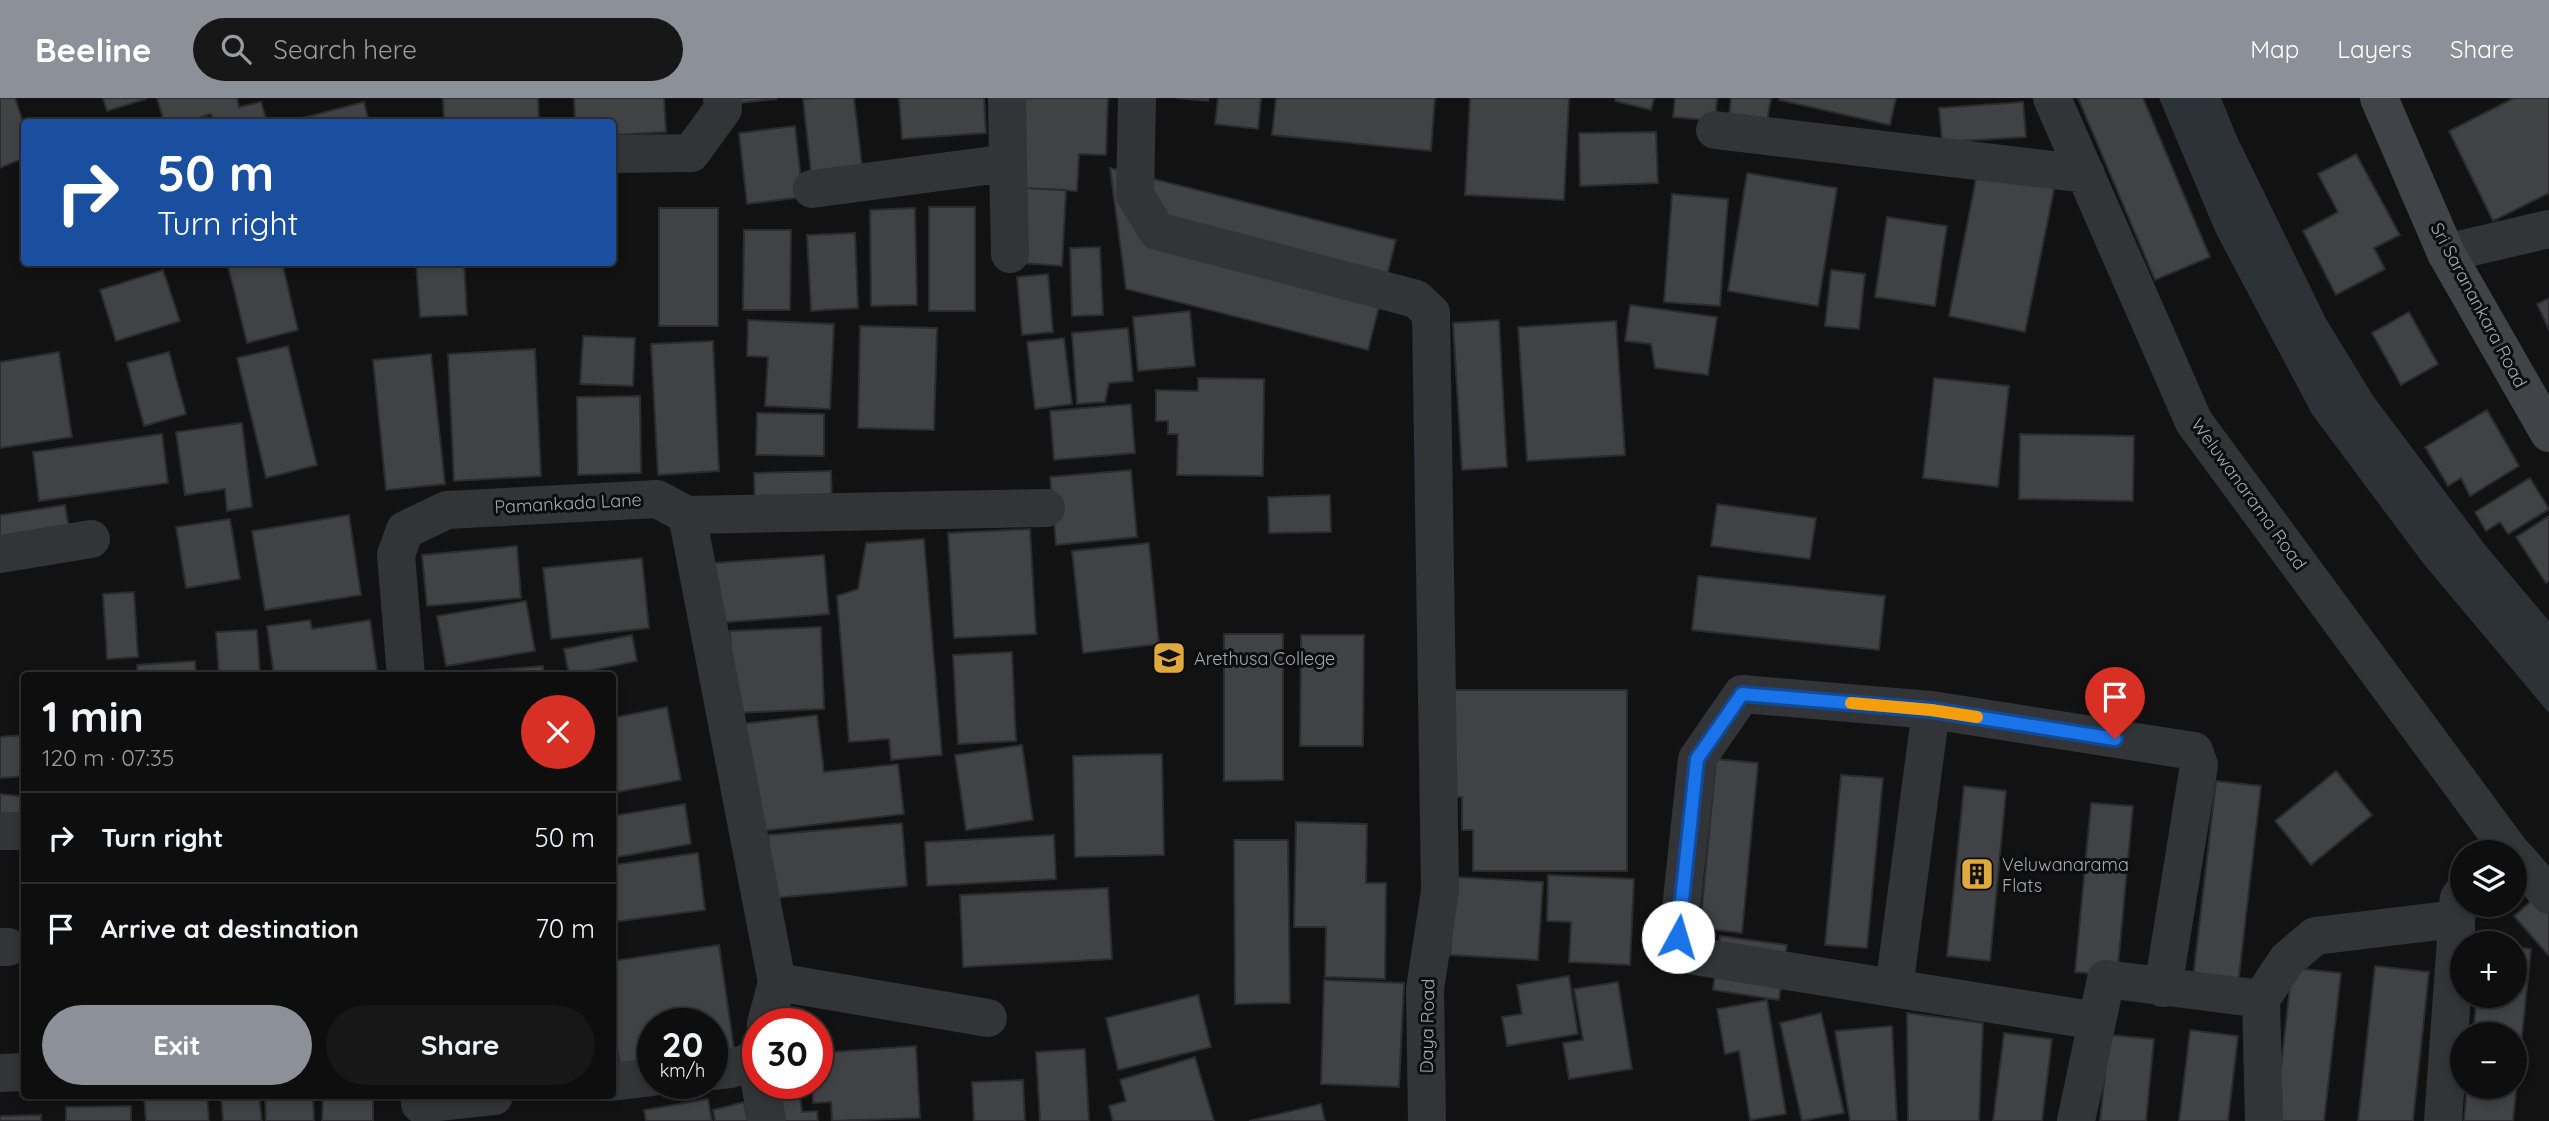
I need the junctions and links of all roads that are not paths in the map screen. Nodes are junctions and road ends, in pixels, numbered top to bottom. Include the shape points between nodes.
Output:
1 (722, 98) edge
2 (1007, 98) edge
3 (1137, 98) edge
4 (2052, 98) edge
5 (2379, 98) edge
6 (1715, 130) dead end
7 (616, 154) edge
8 (1008, 163) junction
9 (2086, 174) junction
10 (813, 189) dead end
11 (2549, 229) edge
12 (2446, 253) junction
13 (1010, 254) dead end
14 (2549, 433) edge
15 (1046, 508) dead end
16 (687, 516) junction
17 (91, 539) dead end
18 (0, 554) edge
19 (406, 672) edge
20 (1931, 710) junction
21 (0, 831) edge
22 (21, 831) edge
23 (2498, 840) edge
24 (2527, 872) edge
25 (2549, 895) edge
26 (2450, 908) edge
27 (2458, 917) edge
28 (777, 982) junction
29 (1894, 988) junction
30 (2163, 988) junction
31 (2261, 999) junction
32 (770, 1008) edge
33 (988, 1018) dead end
34 (2097, 1021) junction
35 (21, 1072) edge
36 (0, 1073) edge
37 (637, 1079) edge
38 (616, 1082) edge
39 (474, 1099) edge
40 (763, 1099) edge
41 (420, 1107) edge
42 (767, 1121) edge
43 (1427, 1121) edge
44 (2076, 1121) edge
45 (2264, 1121) edge
46 (2443, 1121) edge

1 - 7 street via 723,109 691,153
2 - 8 street
3 - 43 street, Daya Road via 1135,195 1157,232 1416,299 1431,313 1440,891 1425,989
4 - 9 street, Weluwanarama Road
5 - 12 main road, Sri Saranankara Road
6 - 9 street
8 - 10 street
8 - 13 street
9 - 23 street, Weluwanarama Road via 2194,422
11 - 12 street
12 - 14 main road, Sri Saranankara Road
15 - 16 street
16 - 19 street, Pamankada Lane via 657,499 447,510 405,530 396,555
16 - 28 street
17 - 18 street
20 - 29 street
20 - 29 street via 1742,694 1697,759 1678,937 1695,956
20 - 30 street via 2194,751 2199,765
21 - 22 street
24 - 25 street, Weluwanarama Road
26 - 31 street via 2315,936 2287,960
27 - 46 street
28 - 32 street
28 - 33 street
29 - 34 street
30 - 31 street
30 - 34 street via 2106,979
31 - 45 street
34 - 44 street
35 - 36 street
37 - 38 street
39 - 41 street
40 - 42 street

